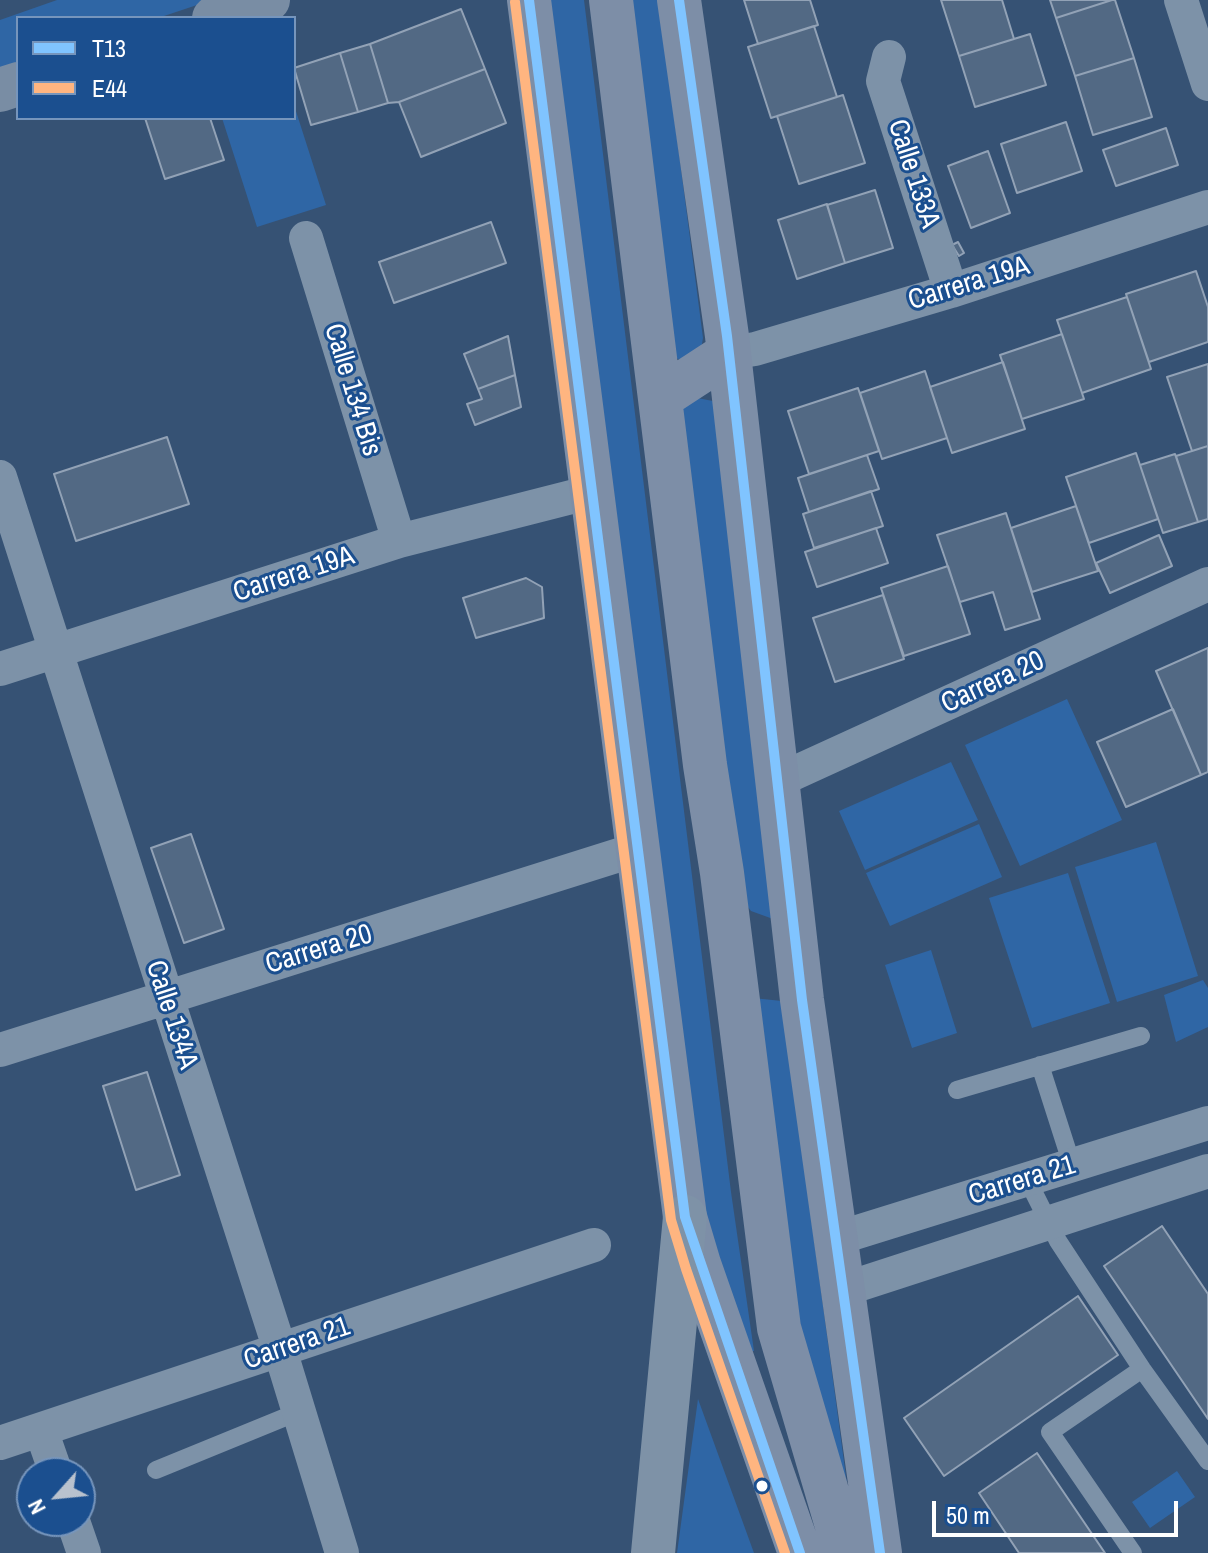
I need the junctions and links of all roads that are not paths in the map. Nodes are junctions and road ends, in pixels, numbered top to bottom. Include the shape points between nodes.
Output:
1 (268, 0) edge
2 (529, 0) edge
3 (611, 0) edge
4 (679, 0) edge
5 (1181, 0) edge
6 (220, 16) edge
7 (889, 57) dead end
8 (1208, 84) edge
9 (1208, 207) edge
10 (306, 238) dead end
11 (951, 291) junction
12 (729, 353) junction
13 (660, 398) junction
14 (0, 477) edge
15 (591, 492) junction
16 (399, 541) junction
17 (1208, 584) edge
18 (55, 652) junction
19 (0, 669) edge
20 (777, 781) junction
21 (638, 849) junction
22 (722, 873) junction
23 (165, 998) junction
24 (802, 1000) junction
25 (1141, 1036) dead end
26 (0, 1050) edge
27 (1040, 1065) junction
28 (957, 1090) dead end
29 (1208, 1123) edge
30 (1072, 1165) junction
31 (1208, 1171) edge
32 (1027, 1179) junction
33 (685, 1217) junction
34 (1049, 1222) junction
35 (835, 1239) junction
36 (594, 1245) dead end
37 (842, 1290) junction
38 (280, 1350) junction
39 (1142, 1369) junction
40 (298, 1412) junction
41 (41, 1430) junction
42 (0, 1443) edge
43 (50, 1457) edge
44 (1208, 1461) edge
45 (156, 1470) dead end
46 (342, 1553) edge
47 (653, 1553) edge
48 (800, 1553) edge
49 (845, 1553) edge
50 (880, 1553) edge
51 (1133, 1553) edge

1 - 6 main road
2 - 15 main road
3 - 13 main road
4 - 12 main road
5 - 8 street
7 - 11 street, Calle 133A via 883,81
9 - 11 street, Carrera 19A
10 - 16 street, Calle 134 Bis
11 - 12 street, Carrera 19A
12 - 13 main road
12 - 20 main road
13 - 22 main road
14 - 18 street, Calle 134A
15 - 16 street, Carrera 19A
15 - 21 main road
16 - 18 street, Carrera 19A
17 - 20 street, Carrera 20
18 - 19 street, Carrera 19A
18 - 23 street, Calle 134A
20 - 24 main road
21 - 23 street, Carrera 20
21 - 33 main road
22 - 24 main road
22 - 49 main road via 779,1328
23 - 26 street, Carrera 20
23 - 38 street, Calle 134A
24 - 35 main road
25 - 27 lane
27 - 28 lane
27 - 30 lane
29 - 30 street, Carrera 21
30 - 32 street, Carrera 21
31 - 34 street, Carrera 21
32 - 34 lane
32 - 35 street, Carrera 21
33 - 47 highway
33 - 48 main road
34 - 37 street, Carrera 21
34 - 39 lane
35 - 37 main road
36 - 38 street, Carrera 21
37 - 50 main road
38 - 40 street, Calle 134A
38 - 41 street, Carrera 21
39 - 44 lane
39 - 51 lane via 1050,1432
40 - 45 lane
40 - 46 street, Calle 134A
41 - 42 street, Carrera 21
41 - 43 street

